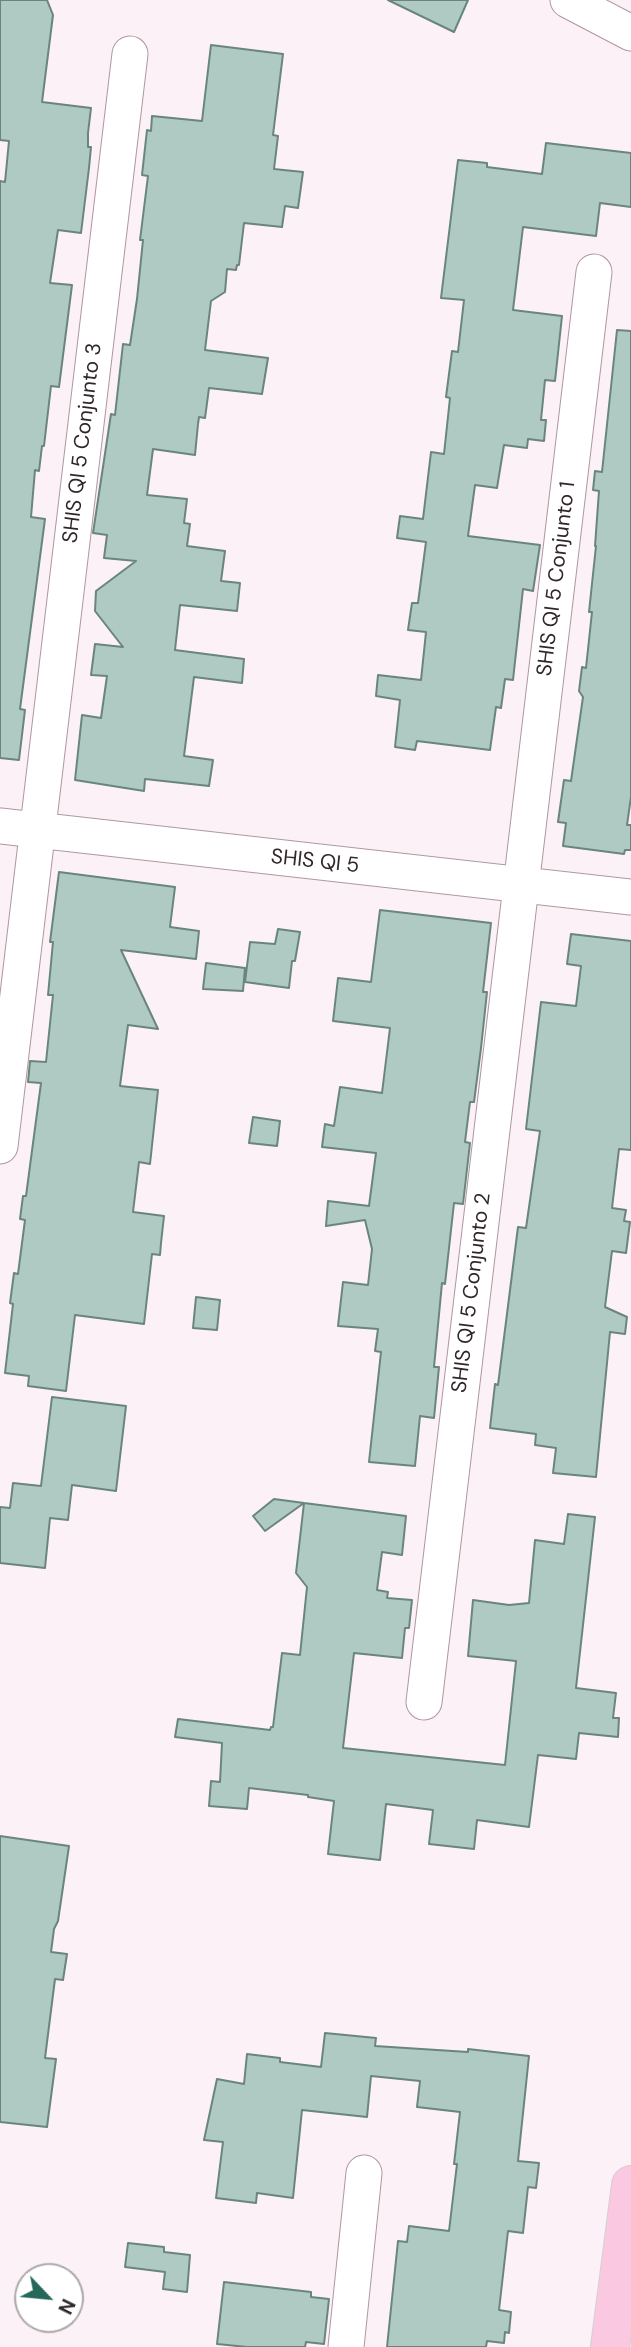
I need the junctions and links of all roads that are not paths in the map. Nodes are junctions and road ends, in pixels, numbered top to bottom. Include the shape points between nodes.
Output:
1 (568, 0) edge
2 (631, 33) edge
3 (130, 54) dead end
4 (594, 272) dead end
5 (0, 826) edge
6 (37, 831) junction
7 (521, 885) junction
8 (631, 897) edge
9 (0, 1146) edge
10 (424, 1702) dead end
11 (364, 2173) dead end
12 (631, 2185) edge
13 (346, 2347) edge
14 (610, 2347) edge

1 - 2 street
3 - 6 street, SHIS QI 5 Conjunto 3
4 - 7 street, SHIS QI 5 Conjunto 1
5 - 6 street, SHIS QI 5
6 - 7 street, SHIS QI 5
6 - 9 street, SHIS QI 5 Conjunto 3
7 - 8 street, SHIS QI 5
7 - 10 street, SHIS QI 5 Conjunto 2
11 - 13 street
12 - 14 main road

